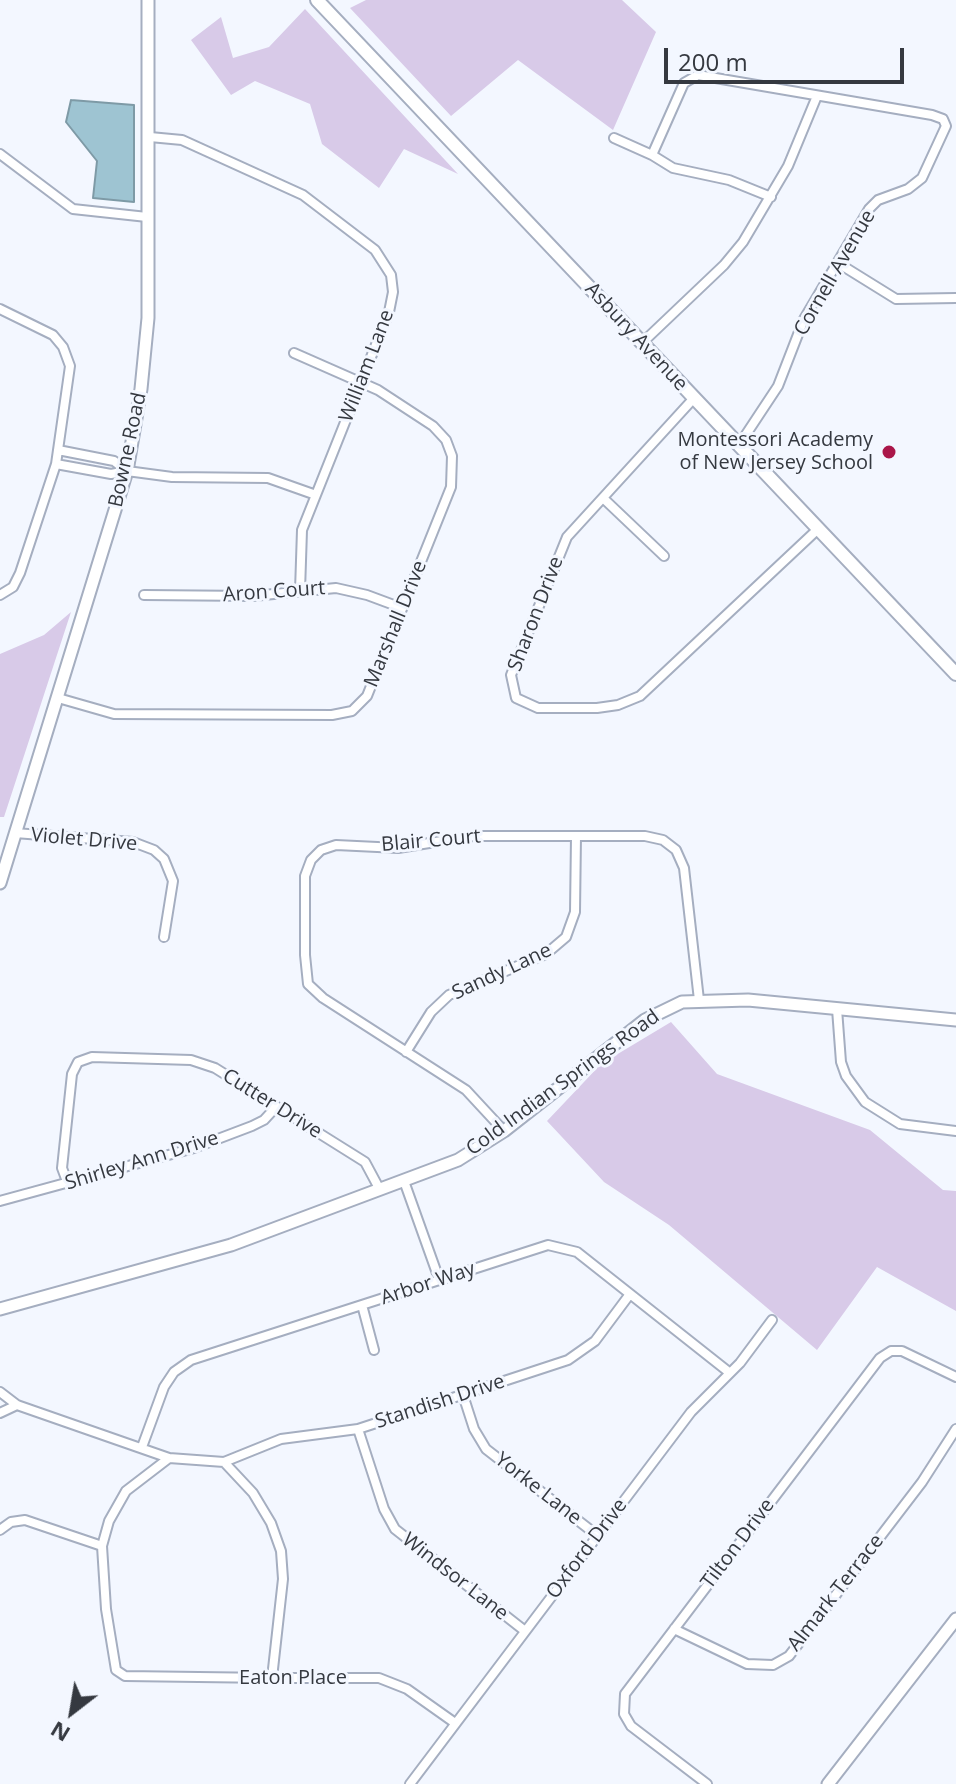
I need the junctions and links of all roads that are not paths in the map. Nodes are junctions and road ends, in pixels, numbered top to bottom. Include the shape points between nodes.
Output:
1 (148, 0) edge
2 (317, 0) edge
3 (817, 96) junction
4 (150, 137) junction
5 (614, 138) dead end
6 (0, 154) edge
7 (652, 155) junction
8 (771, 197) junction
9 (147, 217) junction
10 (838, 263) junction
11 (956, 298) edge
12 (0, 309) edge
13 (642, 343) junction
14 (294, 353) dead end
15 (361, 381) junction
16 (694, 398) junction
17 (739, 445) junction
18 (58, 450) junction
19 (56, 464) junction
20 (127, 471) junction
21 (316, 495) junction
22 (603, 498) junction
23 (818, 529) junction
24 (664, 556) dead end
25 (300, 591) junction
26 (0, 595) edge
27 (144, 595) dead end
28 (402, 608) junction
29 (956, 674) edge
30 (58, 698) junction
31 (15, 833) junction
32 (576, 836) junction
33 (0, 883) edge
34 (164, 937) dead end
35 (699, 1000) junction
36 (837, 1009) junction
37 (956, 1020) edge
38 (406, 1052) junction
39 (276, 1107) junction
40 (504, 1131) junction
41 (956, 1131) edge
42 (404, 1181) junction
43 (68, 1184) junction
44 (380, 1190) junction
45 (0, 1201) edge
46 (439, 1279) junction
47 (630, 1294) junction
48 (362, 1305) junction
49 (0, 1309) edge
50 (772, 1320) dead end
51 (374, 1350) dead end
52 (730, 1373) junction
53 (956, 1377) edge
54 (0, 1392) edge
55 (463, 1395) junction
56 (17, 1405) junction
57 (0, 1413) edge
58 (358, 1429) junction
59 (956, 1429) edge
60 (142, 1447) junction
61 (169, 1458) junction
62 (224, 1462) junction
63 (0, 1530) edge
64 (598, 1536) junction
65 (102, 1546) junction
66 (956, 1619) edge
67 (674, 1629) junction
68 (525, 1631) junction
69 (272, 1678) junction
70 (455, 1723) junction
71 (410, 1784) edge
72 (707, 1784) edge
73 (828, 1784) edge

1 - 4 street, Bowne Road
2 - 13 main road, Asbury Avenue
3 - 7 street via 692,76
3 - 8 street
3 - 10 street, Cornell Avenue via 944,121 943,139 922,178 874,204
4 - 9 street, Bowne Road
4 - 15 street, William Lane via 191,143 303,195 381,257 391,275 391,303
5 - 7 street
6 - 9 street via 73,209
7 - 8 street via 684,172 729,180
8 - 13 street via 731,258
9 - 20 street, Bowne Road via 148,318
10 - 11 street via 896,299
10 - 17 street, Cornell Avenue via 804,319 778,386
12 - 18 street via 53,335 63,347 70,366
13 - 16 main road, Asbury Avenue
14 - 15 street, Marshall Drive
15 - 21 street, William Lane
15 - 28 street, Marshall Drive via 433,426 452,456 451,487
16 - 17 main road, Asbury Avenue
16 - 22 street, Sharon Drive
17 - 23 main road, Asbury Avenue
18 - 19 street
18 - 20 street via 114,461
19 - 20 street via 111,474
19 - 26 street via 20,573 13,587
20 - 21 street via 268,478
20 - 30 street, Bowne Road
21 - 25 street, William Lane via 299,540
22 - 23 street, Sharon Drive via 563,546 511,675 516,698 531,707 597,708 640,696
22 - 24 street
23 - 29 main road, Asbury Avenue
25 - 27 street, Aron Court
25 - 28 street, Aron Court via 348,590
28 - 30 street, Marshall Drive via 367,696 343,714 114,714
30 - 31 street, Bowne Road
31 - 33 street, Bowne Road
31 - 34 street, Violet Drive via 133,842 157,852 173,881
32 - 35 street, Blair Court via 655,837 676,850 684,868
32 - 38 street, Sandy Lane via 575,912 566,937 546,954 449,995 431,1012
32 - 38 street, Blair Court via 473,836 398,848 336,845 311,860 305,876 308,984
35 - 36 street, Cold Indian Springs Road
35 - 40 street, Cold Indian Springs Road via 645,1020
36 - 37 street, Cold Indian Springs Road
36 - 41 street via 841,1062 865,1102 900,1124
38 - 40 street, Blair Court via 466,1090
39 - 43 street, Shirley Ann Drive via 264,1120 237,1132
39 - 43 street, Cutter Drive via 198,1061 85,1058 72,1074 62,1168
39 - 44 street, Cutter Drive via 365,1162
40 - 42 street, Cold Indian Springs Road via 458,1160
42 - 44 street, Cold Indian Springs Road
42 - 46 street
43 - 45 street, Shirley Ann Drive
44 - 49 street, Cold Indian Springs Road via 195,1257
46 - 47 street, Arbor Way via 559,1245 577,1252
46 - 48 street, Arbor Way
47 - 52 street, Arbor Way
47 - 55 street, Standish Drive via 601,1334 577,1355
48 - 51 street
48 - 60 street, Arbor Way via 185,1363 164,1387
50 - 52 street, Oxford Drive
52 - 64 street, Oxford Drive via 705,1395
53 - 67 street, Tilton Drive via 902,1351 885,1353
54 - 56 street
55 - 58 street, Standish Drive
55 - 64 street, Yorke Lane via 486,1449
56 - 57 street
56 - 60 street
58 - 62 street, Standish Drive via 281,1439
58 - 68 street, Windsor Lane via 395,1529
59 - 67 street, Almark Terrace via 922,1482 782,1661 747,1664
60 - 61 street
61 - 62 street
61 - 65 street via 126,1491
62 - 69 street via 253,1493 281,1551
63 - 65 street via 25,1520
64 - 68 street, Oxford Drive
65 - 69 street, Eaton Place via 107,1622 119,1673
66 - 73 street
67 - 72 street, Tilton Drive via 625,1694 624,1714 631,1726
68 - 70 street, Oxford Drive
69 - 70 street, Eaton Place via 379,1678 407,1689
70 - 71 street, Oxford Drive

